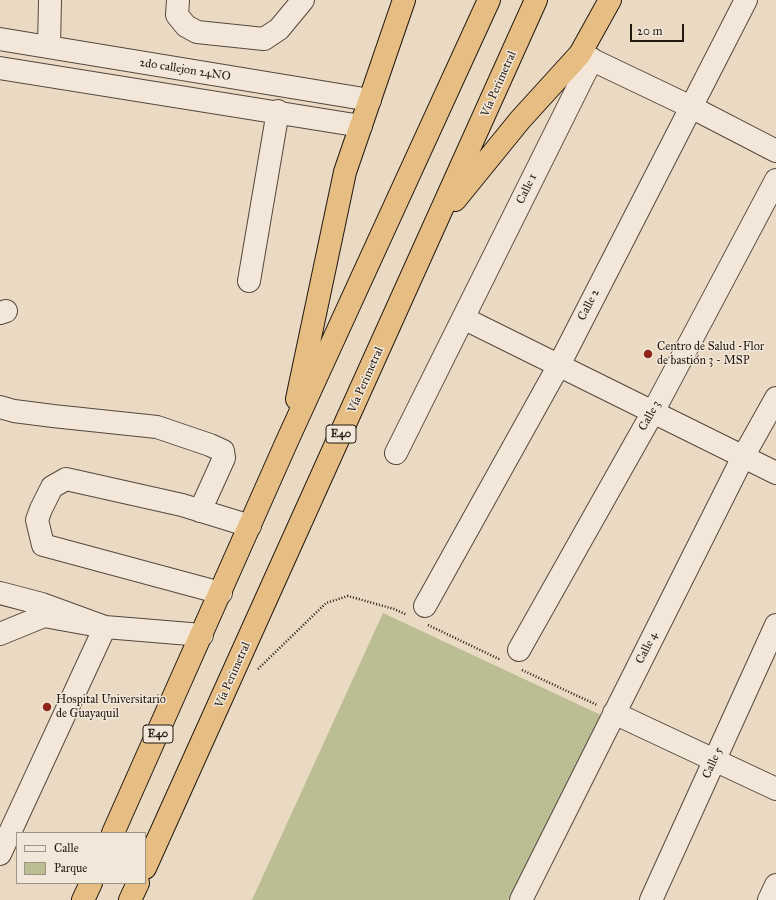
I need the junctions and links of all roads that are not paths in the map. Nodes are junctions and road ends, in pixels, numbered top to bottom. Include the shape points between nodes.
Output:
1 (50, 0) edge
2 (178, 0) edge
3 (303, 0) edge
4 (404, 0) edge
5 (489, 0) edge
6 (536, 0) edge
7 (610, 0) edge
8 (746, 0) edge
9 (0, 39) edge
10 (49, 47) junction
11 (586, 56) junction
12 (0, 68) edge
13 (370, 100) junction
14 (691, 107) junction
15 (278, 111) junction
16 (361, 126) junction
17 (776, 151) edge
18 (776, 180) edge
19 (436, 224) junction
20 (249, 281) dead end
21 (463, 318) junction
22 (559, 365) junction
23 (776, 398) edge
24 (0, 407) edge
25 (653, 412) junction
26 (288, 439) junction
27 (396, 453) dead end
28 (743, 457) junction
29 (776, 473) edge
30 (200, 511) junction
31 (250, 526) junction
32 (0, 593) edge
33 (221, 593) junction
34 (418, 615) road end
35 (776, 625) edge
36 (105, 627) junction
37 (0, 634) edge
38 (202, 635) junction
39 (514, 659) road end
40 (614, 713) junction
41 (714, 760) junction
42 (776, 789) edge
43 (113, 832) edge
44 (0, 854) edge
45 (146, 866) edge
46 (91, 884) edge
47 (138, 884) edge
48 (776, 884) edge
49 (83, 900) edge
50 (130, 900) edge
51 (521, 900) edge
52 (651, 900) edge
53 (769, 900) edge

1 - 10 street
2 - 3 street via 177,15 186,26 197,32 264,39 279,30
4 - 13 highway
5 - 26 highway, E40
6 - 19 highway, Vía Perimetral / E40
7 - 11 highway
8 - 14 street, Calle 2
9 - 10 street, 2do callejon 24NO
10 - 13 street, 2do callejon 24NO
11 - 14 street
11 - 19 highway via 520,120
11 - 21 street, Calle 1
12 - 15 street
13 - 16 highway
14 - 17 street
14 - 22 street, Calle 2
15 - 16 street
15 - 20 street
16 - 26 highway via 345,172
18 - 25 street, Calle 3
19 - 45 highway, Vía Perimetral / E40
21 - 22 street
21 - 27 street, Calle 1
22 - 25 street
22 - 34 street, Calle 2
23 - 28 street, Calle 4
24 - 30 street via 14,411 157,427 223,451 224,458
25 - 28 street
25 - 39 street, Calle 3
26 - 31 highway, E40
28 - 29 street
28 - 40 street, Calle 4
30 - 31 street
30 - 33 street via 66,479 52,487 37,520 43,545
31 - 33 highway, E40
32 - 36 street via 42,604
33 - 38 highway, E40
35 - 41 street, Calle 5
36 - 37 street via 44,616
36 - 38 street
36 - 44 street
38 - 43 highway, E40
40 - 41 street
40 - 51 street, Calle 4
41 - 42 street
41 - 52 street, Calle 5
46 - 49 highway
47 - 50 highway
48 - 53 street

